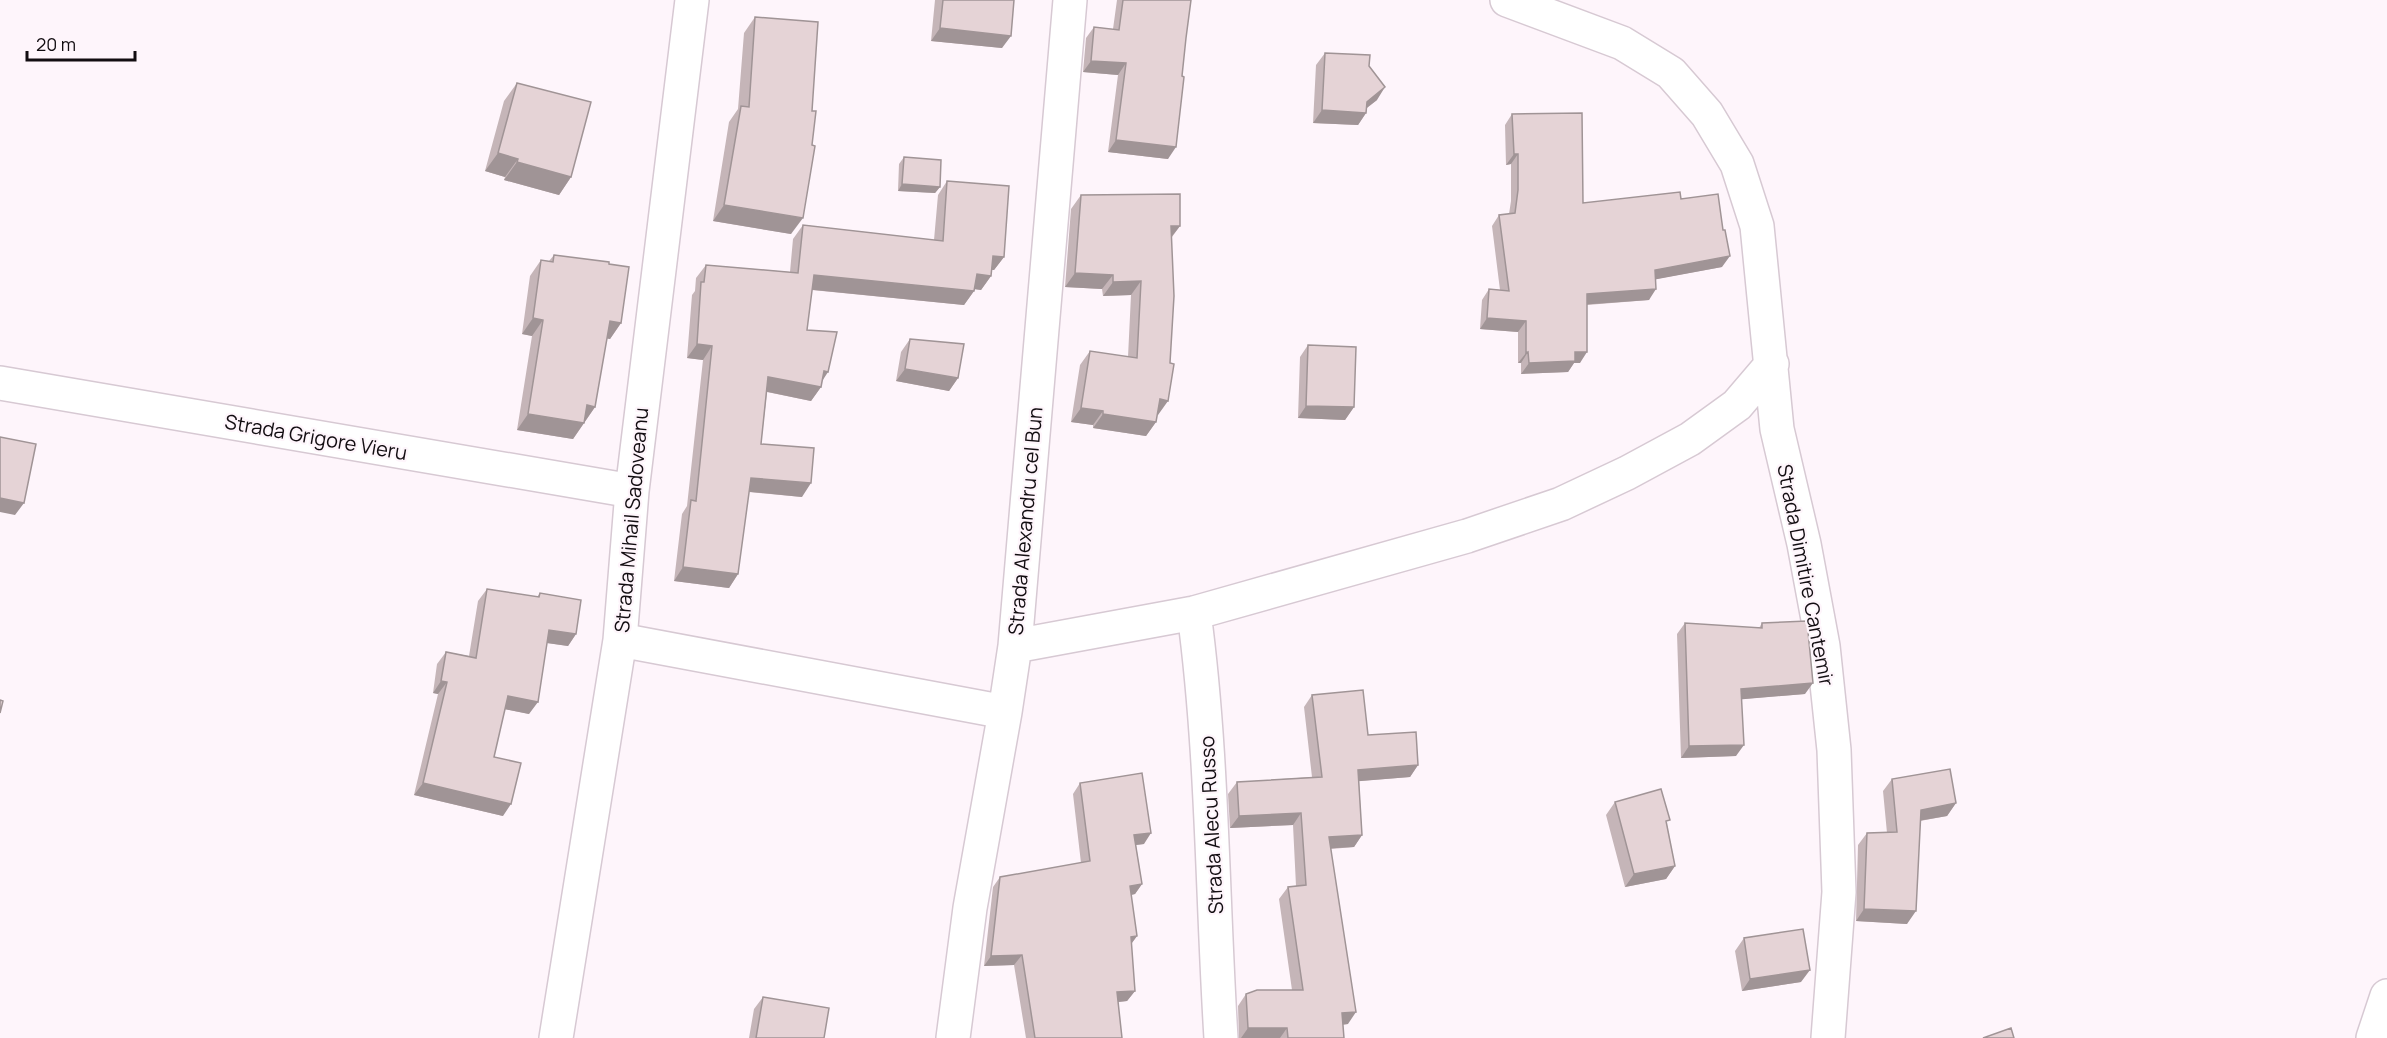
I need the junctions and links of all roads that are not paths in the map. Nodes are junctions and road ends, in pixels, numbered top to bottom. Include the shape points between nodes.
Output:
1 (692, 0) edge
2 (1070, 0) edge
3 (1507, 0) edge
4 (1772, 364) junction
5 (0, 382) edge
6 (632, 491) junction
7 (1194, 613) junction
8 (620, 640) junction
9 (1015, 646) junction
10 (1005, 712) junction
11 (2387, 996) edge
12 (556, 1038) edge
13 (953, 1038) edge
14 (1221, 1038) edge
15 (1828, 1038) edge
16 (2373, 1038) edge

1 - 6 street, Strada Mihail Sadoveanu
2 - 9 street, Strada Alexandru cel Bun
3 - 4 street, Strada Dimitire Cantemir via 1622,43 1671,73 1707,114 1737,164 1757,226
4 - 7 street via 1737,405 1690,439 1561,504 1467,536
4 - 15 street, Strada Dimitire Cantemir via 1777,429 1823,646 1834,750 1839,892
5 - 6 street, Strada Grigore Vieru
6 - 8 street, Strada Mihail Sadoveanu
7 - 9 street
7 - 14 street, Strada Alecu Russo via 1209,770
8 - 10 street
8 - 12 street, Strada Mihail Sadoveanu
9 - 10 street, Strada Alexandru cel Bun
10 - 13 street, Strada Alexandru cel Bun via 970,908
11 - 16 street

